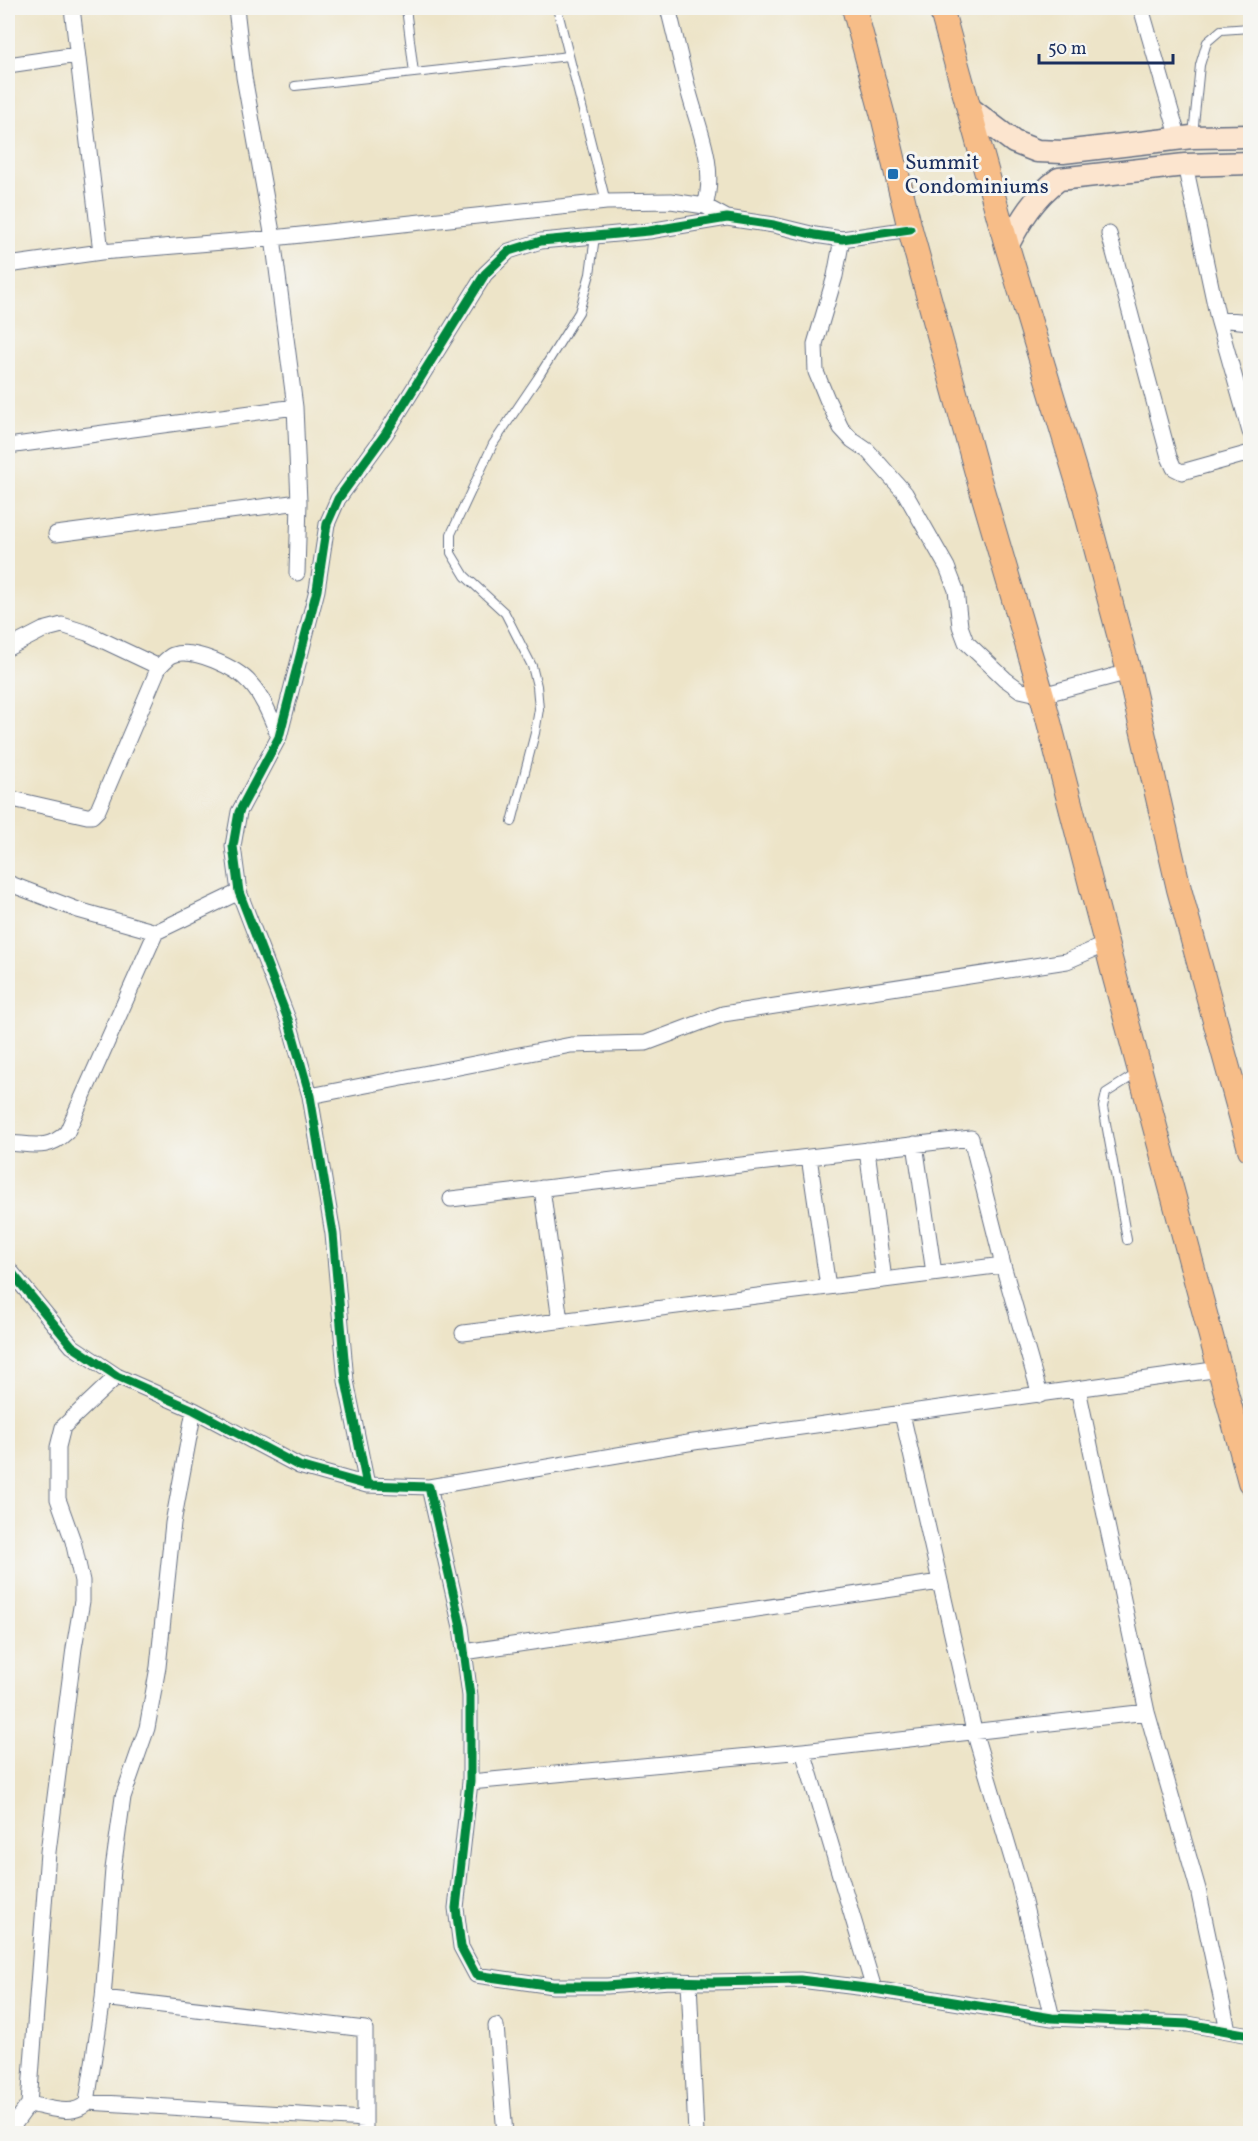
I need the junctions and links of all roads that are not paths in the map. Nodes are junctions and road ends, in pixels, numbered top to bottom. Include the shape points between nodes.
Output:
1 (72, 8) edge
2 (236, 8) edge
3 (406, 8) edge
4 (557, 8) edge
5 (668, 8) edge
6 (854, 8) edge
7 (941, 8) edge
8 (1141, 8) edge
9 (1251, 28) edge
10 (77, 55) junction
11 (569, 56) junction
12 (8, 65) edge
13 (414, 73) junction
14 (295, 86) dead end
15 (968, 108) junction
16 (1251, 136) edge
17 (1186, 138) junction
18 (1251, 163) edge
19 (1185, 165) junction
20 (606, 202) junction
21 (705, 206) junction
22 (727, 218) junction
23 (910, 229) junction
24 (1109, 234) dead end
25 (595, 236) junction
26 (273, 238) junction
27 (842, 239) junction
28 (1007, 246) junction
29 (101, 252) junction
30 (8, 265) edge
31 (1218, 319) junction
32 (1251, 322) edge
33 (295, 408) junction
34 (1251, 432) edge
35 (8, 446) edge
36 (1251, 453) edge
37 (298, 502) junction
38 (57, 534) dead end
39 (297, 573) dead end
40 (8, 648) edge
41 (159, 667) junction
42 (1129, 672) junction
43 (1042, 695) junction
44 (279, 737) junction
45 (8, 798) edge
46 (512, 822) dead end
47 (8, 883) edge
48 (239, 892) junction
49 (156, 932) junction
50 (1106, 944) junction
51 (1140, 1071) junction
52 (310, 1096) junction
53 (8, 1143) edge
54 (915, 1144) junction
55 (1251, 1149) edge
56 (867, 1150) junction
57 (809, 1157) junction
58 (542, 1188) junction
59 (451, 1199) dead end
60 (1127, 1240) dead end
61 (1003, 1264) junction
62 (8, 1268) edge
63 (934, 1273) junction
64 (884, 1280) junction
65 (828, 1287) junction
66 (560, 1321) junction
67 (463, 1333) dead end
68 (1220, 1369) junction
69 (117, 1376) junction
70 (1078, 1389) junction
71 (1040, 1395) junction
72 (194, 1410) junction
73 (902, 1414) junction
74 (1251, 1482) edge
75 (366, 1485) junction
76 (429, 1487) junction
77 (940, 1582) junction
78 (465, 1652) junction
79 (1146, 1712) junction
80 (974, 1731) junction
81 (803, 1751) junction
82 (470, 1782) junction
83 (689, 1982) junction
84 (873, 1989) junction
85 (103, 1998) junction
86 (1052, 2018) junction
87 (496, 2026) dead end
88 (1228, 2030) junction
89 (1251, 2035) edge
90 (87, 2102) junction
91 (29, 2104) junction
92 (365, 2126) edge
93 (8, 2129) edge
94 (505, 2133) edge
95 (696, 2133) edge

1 - 10 street
2 - 26 street via 244,77
3 - 13 lane
4 - 11 lane
5 - 21 street via 709,162 710,192
6 - 23 main road
7 - 15 main road
8 - 17 street
9 - 17 lane via 1221,30 1207,42
10 - 12 street
10 - 29 street
11 - 13 lane
11 - 20 lane
13 - 14 lane
15 - 17 main road via 1014,142 1037,151 1063,152
15 - 28 main road
16 - 17 main road
18 - 19 main road
19 - 28 main road via 1059,179 1044,189 1025,212
19 - 31 street
20 - 21 street via 671,201
20 - 26 street
21 - 22 street
22 - 25 street
22 - 27 street
23 - 27 street
23 - 43 main road
24 - 36 street via 1174,468 1182,472
25 - 44 street via 541,241 508,251 485,274 386,433 338,499 327,524 317,590
25 - 46 lane via 579,312 493,444 451,534 451,553 465,576 505,613 532,666 539,709
26 - 29 street
26 - 33 street
27 - 43 street via 815,344 816,372 827,399 841,428 868,451 905,494 947,567 956,590 966,642 1020,690
28 - 42 main road via 1083,499
29 - 30 street
31 - 32 street
31 - 34 street
33 - 35 street
33 - 37 street
37 - 38 street
37 - 39 street
40 - 41 street via 43,630 63,625
41 - 44 street via 173,655 188,654 236,671 262,700
41 - 45 street via 93,816
42 - 43 street
42 - 55 main road via 1179,888
43 - 50 main road
44 - 48 street via 239,812 233,846
47 - 49 street via 78,910
48 - 49 street
48 - 52 street via 289,1022
49 - 53 street via 66,1132 58,1142 42,1146
50 - 51 main road
50 - 52 street via 1067,961 723,1014 646,1043 571,1045
51 - 60 lane via 1106,1094 1103,1107
51 - 68 main road
52 - 75 street via 333,1234 346,1381
54 - 56 street
54 - 61 street via 970,1138
54 - 63 street
56 - 57 street
56 - 64 street
57 - 58 street
57 - 65 street
58 - 59 street
58 - 66 street
61 - 63 street
61 - 71 street
62 - 69 street via 72,1346
63 - 64 street
64 - 65 street
65 - 66 street
66 - 67 street
68 - 70 street
68 - 74 main road
69 - 72 street
69 - 91 street via 63,1427 57,1447 58,1499 73,1541 82,1601 48,1852
70 - 71 street
70 - 79 street
71 - 73 street
72 - 75 street via 299,1466
72 - 85 street via 173,1523 158,1666 147,1728 123,1797
73 - 76 street via 694,1442
73 - 77 street
75 - 76 street
76 - 78 street
77 - 78 street
77 - 80 street
78 - 82 street via 470,1696
79 - 80 street
79 - 88 street via 1197,1889
80 - 81 street
80 - 86 street via 1019,1882
81 - 82 street
81 - 84 street
82 - 83 street via 456,1908 461,1947 476,1975 553,1986
83 - 84 street via 800,1980
83 - 95 street
84 - 86 street
85 - 90 street
85 - 92 street via 365,2029
86 - 88 street via 1188,2024
87 - 94 street
88 - 89 street
90 - 91 street via 75,2111
90 - 92 street
91 - 93 street

